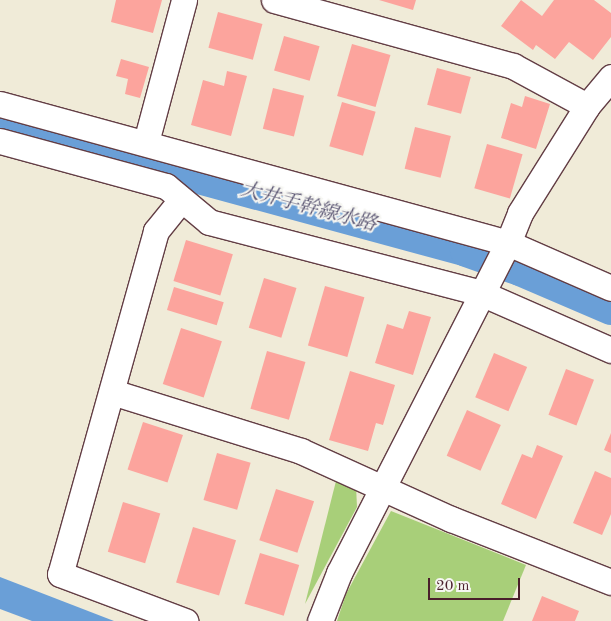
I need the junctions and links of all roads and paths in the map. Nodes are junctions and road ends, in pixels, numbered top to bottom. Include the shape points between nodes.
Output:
1 (184, 0) edge
2 (274, 0) edge
3 (342, 9) edge
4 (611, 77) edge
5 (0, 104) edge
6 (587, 106) junction
7 (0, 141) edge
8 (146, 142) junction
9 (181, 200) junction
10 (508, 244) junction
11 (486, 285) junction
12 (611, 288) edge
13 (611, 350) edge
14 (112, 392) junction
15 (383, 486) junction
16 (611, 582) edge
17 (185, 621) edge
18 (320, 621) edge

1 - 8 street
2 - 3 street
3 - 6 street via 513,66
4 - 6 street
5 - 8 street
6 - 10 street via 520,213
7 - 9 street via 166,186
8 - 10 street
9 - 11 street via 209,222
9 - 14 street via 156,231
10 - 11 street
10 - 12 street
11 - 13 street
11 - 15 street
14 - 15 street via 301,450
14 - 17 street via 60,574
15 - 16 street via 451,519
15 - 18 street via 339,573

